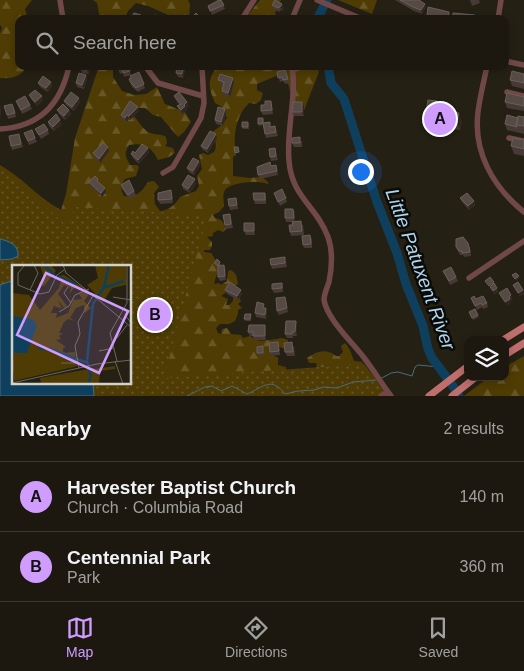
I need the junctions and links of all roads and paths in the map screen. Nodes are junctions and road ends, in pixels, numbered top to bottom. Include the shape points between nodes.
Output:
1 (60, 0) edge
2 (254, 0) edge
3 (300, 0) edge
4 (318, 0) edge
5 (501, 0) edge
6 (62, 15) edge
7 (245, 15) edge
8 (294, 15) edge
9 (353, 15) edge
10 (499, 15) edge
11 (509, 61) edge
12 (524, 64) edge
13 (68, 70) edge
14 (148, 70) edge
15 (202, 70) edge
16 (293, 70) edge
17 (486, 70) edge
18 (507, 92) edge
19 (203, 96) junction
20 (524, 96) edge
21 (0, 129) edge
22 (509, 138) dead end
23 (524, 141) edge
24 (163, 173) dead end
25 (524, 212) edge
26 (524, 241) edge
27 (469, 278) dead end
28 (524, 327) edge
29 (509, 337) edge
30 (524, 343) edge
31 (509, 352) edge
32 (464, 369) edge
33 (471, 381) edge
34 (389, 394) edge
35 (381, 396) edge
36 (429, 396) edge
37 (452, 396) edge

1 - 6 street
2 - 7 street
3 - 8 street
4 - 9 street
5 - 10 street
11 - 12 street
13 - 21 street via 58,98 44,112 22,126
14 - 19 street via 158,83
15 - 19 street
16 - 34 street via 295,85 289,162 295,187 329,238 331,268 324,301 334,320
17 - 25 street via 478,112 481,151 494,181
18 - 20 street
19 - 24 street via 203,111 198,125 173,167
22 - 23 street
26 - 27 street
28 - 29 main road
30 - 31 main road
32 - 36 main road
33 - 37 main road
34 - 35 street

